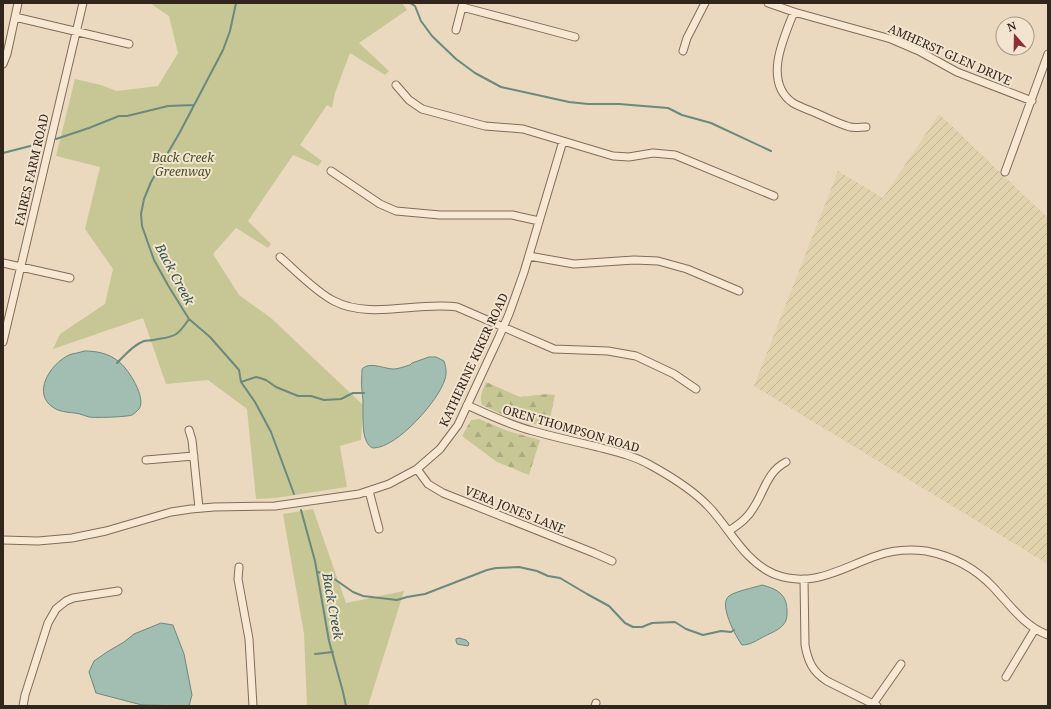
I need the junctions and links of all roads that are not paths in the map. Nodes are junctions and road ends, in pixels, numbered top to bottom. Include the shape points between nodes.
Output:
1 (18, 3) edge
2 (83, 3) edge
3 (705, 3) edge
4 (768, 3) edge
5 (463, 5) edge
6 (794, 12) junction
7 (15, 17) junction
8 (456, 30) dead end
9 (76, 32) junction
10 (575, 37) dead end
11 (129, 44) dead end
12 (683, 51) dead end
13 (1048, 54) edge
14 (3, 64) edge
15 (396, 85) dead end
16 (1032, 101) junction
17 (866, 127) dead end
18 (563, 141) junction
19 (331, 171) dead end
20 (1006, 172) dead end
21 (774, 196) dead end
22 (539, 221) junction
23 (280, 256) dead end
24 (529, 256) junction
25 (3, 263) edge
26 (21, 267) junction
27 (70, 278) dead end
28 (739, 291) dead end
29 (503, 328) junction
30 (3, 342) edge
31 (696, 389) dead end
32 (467, 405) junction
33 (189, 430) dead end
34 (194, 456) junction
35 (146, 460) dead end
36 (786, 462) dead end
37 (417, 469) junction
38 (369, 491) junction
39 (199, 508) junction
40 (379, 529) dead end
41 (730, 531) junction
42 (3, 540) edge
43 (612, 561) dead end
44 (239, 567) dead end
45 (804, 580) junction
46 (118, 591) dead end
47 (1035, 629) junction
48 (1048, 635) edge
49 (901, 664) dead end
50 (1006, 677) dead end
51 (875, 705) edge
52 (23, 706) edge
53 (253, 706) edge

1 - 7 street
2 - 9 street, FAIRES FARM ROAD
3 - 12 street
4 - 6 street, AMHERST GLEN DRIVE
5 - 8 street
5 - 10 street
6 - 16 street, AMHERST GLEN DRIVE via 891,39 957,72
6 - 17 street via 777,66 783,92 793,103 822,116 852,127
7 - 9 street
7 - 14 street
9 - 11 street
9 - 26 street, FAIRES FARM ROAD
13 - 16 street
15 - 18 street via 409,100 422,109 471,123 523,130
16 - 20 street
18 - 21 street via 613,156 653,153 675,155
18 - 22 street, KATHERINE KIKER ROAD
19 - 22 street via 380,204 396,211 440,215 512,215
22 - 24 street, KATHERINE KIKER ROAD
23 - 29 street via 322,293 343,305 365,310 447,306 467,311
24 - 28 street via 574,264 658,261 687,269
24 - 29 street, KATHERINE KIKER ROAD
25 - 26 street
26 - 27 street
26 - 30 street, FAIRES FARM ROAD
29 - 31 street via 554,349 608,351 636,356 674,374
29 - 32 street, KATHERINE KIKER ROAD
32 - 37 street, KATHERINE KIKER ROAD via 450,436 429,460
32 - 41 street, OREN THOMPSON ROAD via 521,428 638,459 697,496
33 - 34 street
34 - 35 street
34 - 39 street
36 - 41 street via 772,473 749,515
37 - 38 street, KATHERINE KIKER ROAD
37 - 43 street, VERA JONES LANE via 428,484 443,493
38 - 39 street, KATHERINE KIKER ROAD via 275,506
38 - 40 street
39 - 42 street, KATHERINE KIKER ROAD via 171,512 72,538 38,541
41 - 45 street, OREN THOMPSON ROAD via 747,554 763,568 783,577
44 - 53 street via 238,579 249,639
45 - 47 street, OREN THOMPSON ROAD via 828,575 888,552 916,550 938,554 957,560 975,571
45 - 51 street via 805,646 811,666 827,681
46 - 52 street via 73,598 56,609 48,623
47 - 48 street, OREN THOMPSON ROAD
47 - 50 street
49 - 51 street

